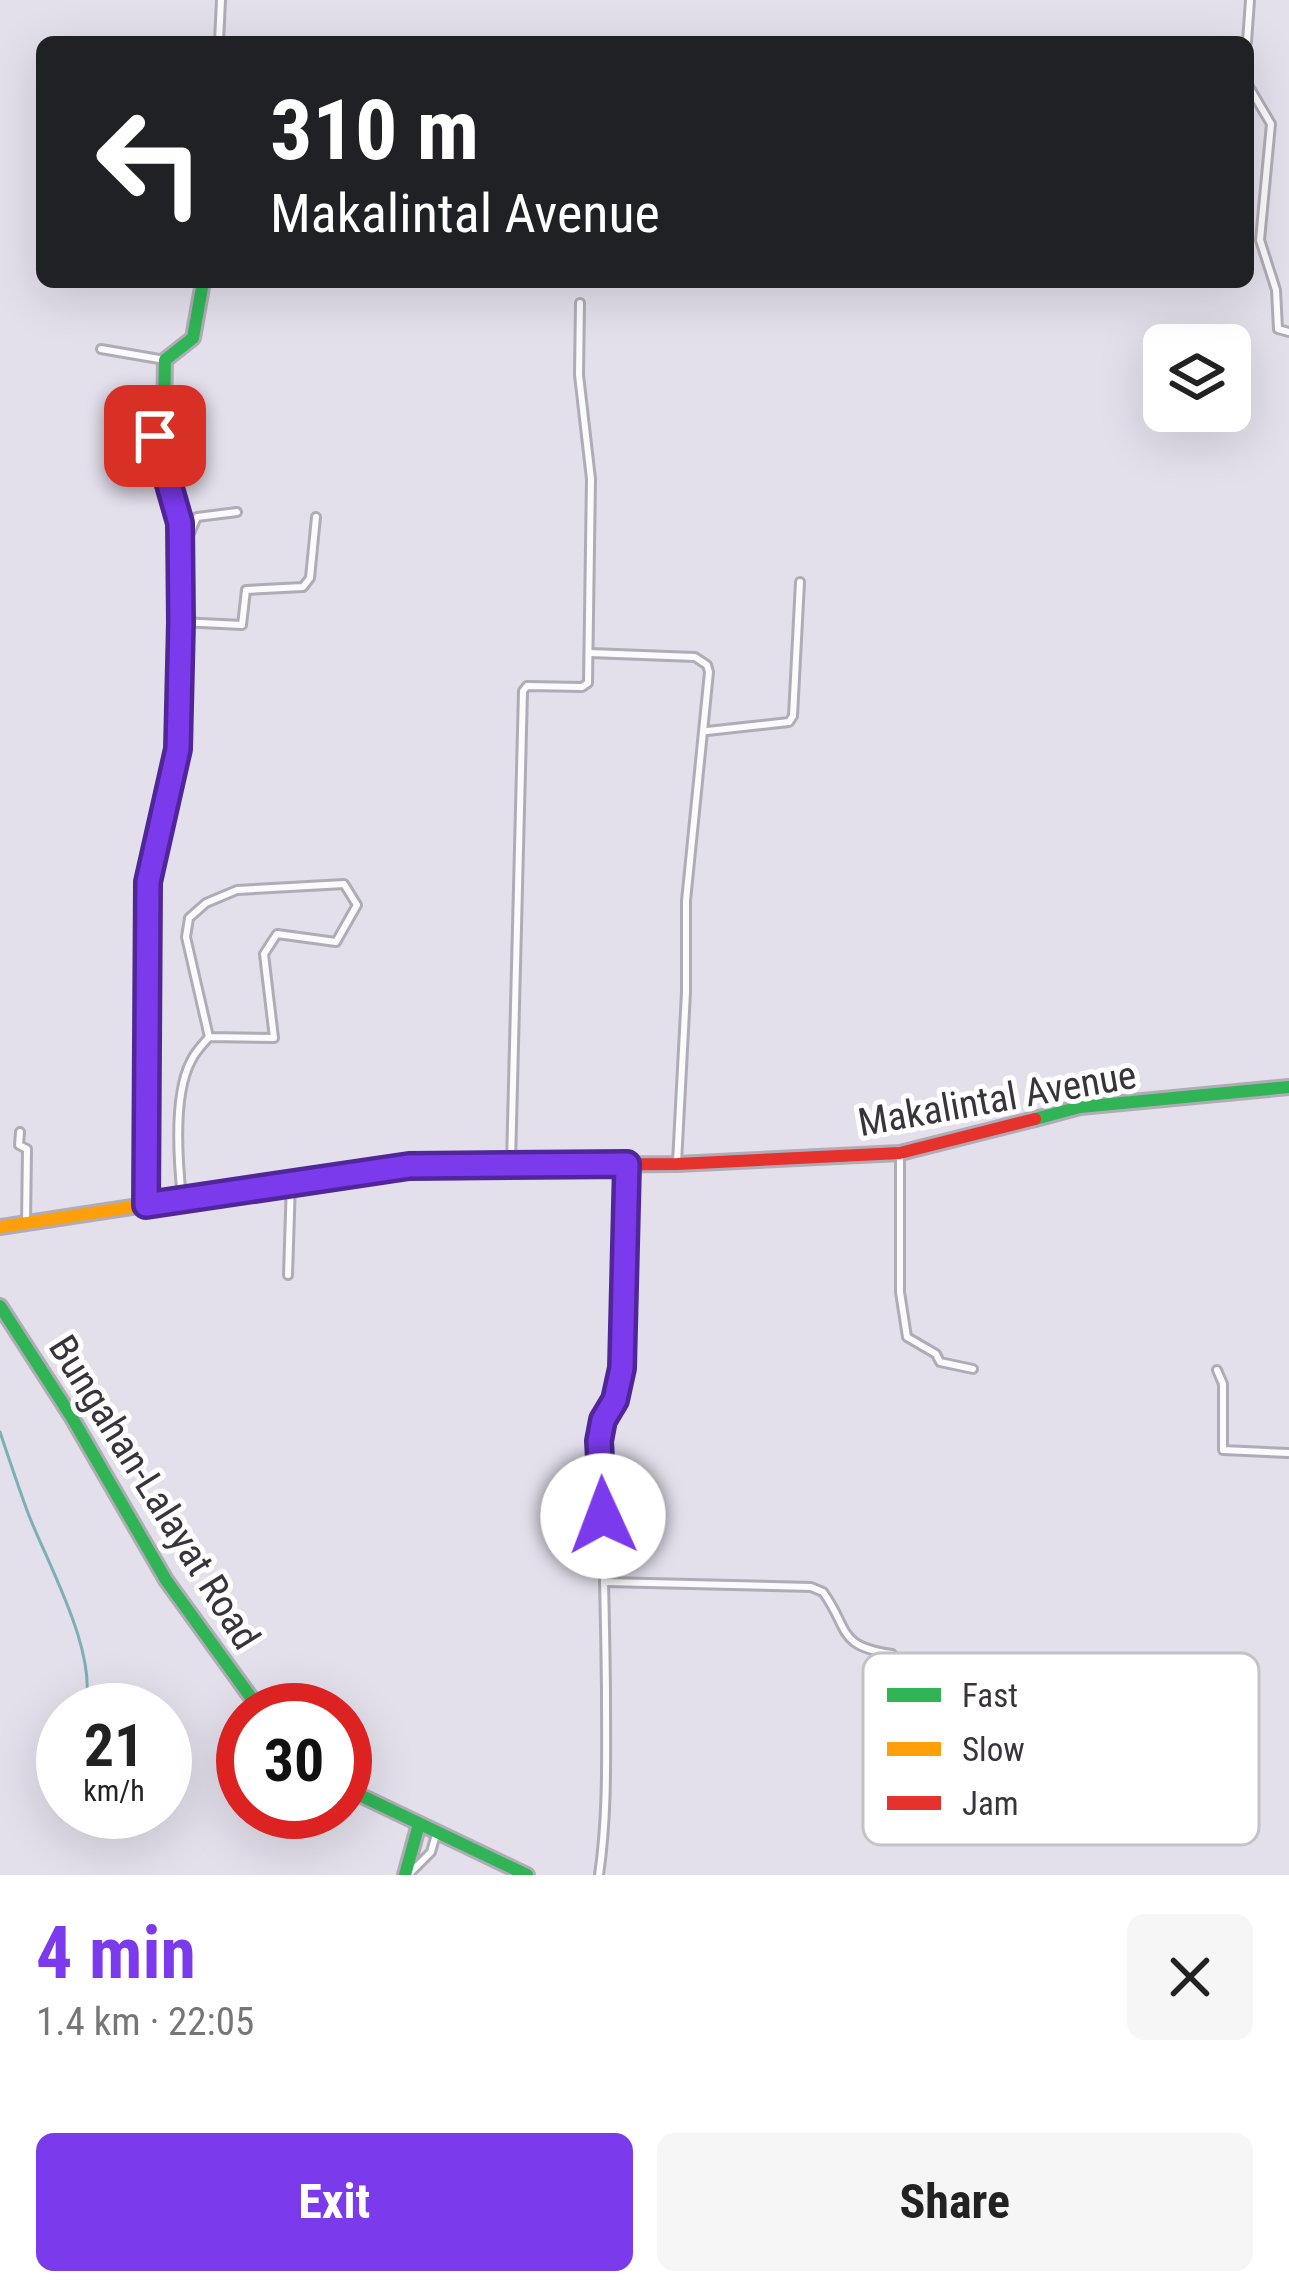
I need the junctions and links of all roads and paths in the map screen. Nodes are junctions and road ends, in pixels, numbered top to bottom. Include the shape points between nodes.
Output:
1 (221, 0) edge
2 (1250, 0) edge
3 (218, 36) edge
4 (1247, 36) edge
5 (1254, 95) edge
6 (202, 288) edge
7 (580, 303) dead end
8 (1289, 332) edge
9 (101, 349) dead end
10 (165, 360) junction
11 (237, 512) dead end
12 (316, 517) dead end
13 (181, 537) junction
14 (800, 582) dead end
15 (181, 622) junction
16 (590, 653) junction
17 (705, 732) junction
18 (209, 1037) junction
19 (1289, 1087) edge
20 (20, 1132) dead end
21 (900, 1153) junction
22 (627, 1164) junction
23 (676, 1164) junction
24 (511, 1166) junction
25 (291, 1182) junction
26 (182, 1198) junction
27 (146, 1205) junction
28 (26, 1223) junction
29 (0, 1227) edge
30 (288, 1275) dead end
31 (0, 1306) edge
32 (973, 1369) dead end
33 (1217, 1370) dead end
34 (1289, 1453) edge
35 (606, 1582) junction
36 (885, 1653) edge
37 (240, 1683) edge
38 (372, 1801) edge
39 (419, 1824) junction
40 (437, 1831) junction
41 (407, 1875) edge
42 (527, 1875) edge
43 (599, 1875) edge

1 - 3 street
2 - 4 street
5 - 8 street via 1271,124 1260,240 1276,290 1277,329
6 - 10 street via 193,338
7 - 16 street
9 - 10 street
10 - 13 street via 164,414 155,436
11 - 13 street via 197,517
12 - 15 street via 303,587 246,590 242,625
13 - 15 street
14 - 17 street via 793,716
15 - 27 street via 178,749 148,882
16 - 17 street via 701,659 710,672
16 - 24 street via 582,687 523,691
17 - 23 street via 686,901
18 - 18 street via 186,937 189,918 237,890 344,884 357,905 336,942 277,934 265,954 274,1038
18 - 26 street via 190,1061 183,1090
19 - 21 street, Makalintal Avenue via 1080,1107
20 - 28 street
21 - 23 street, Makalintal Avenue
21 - 32 street via 907,1336 940,1362
22 - 23 street, Makalintal Avenue
22 - 24 street, Makalintal Avenue
22 - 35 street via 622,1368 599,1441
24 - 25 street, Makalintal Avenue via 409,1166
25 - 26 street, Makalintal Avenue
25 - 30 street
26 - 27 street, Makalintal Avenue
27 - 28 street, Makalintal Avenue
28 - 29 street, Makalintal Avenue
31 - 37 street, Bungahan-Lalayat Road via 166,1580
33 - 34 street via 1223,1450
35 - 36 street via 811,1587 823,1592 852,1642
35 - 43 street
38 - 39 street
39 - 40 street
39 - 41 street
40 - 41 street via 431,1852
40 - 42 street

